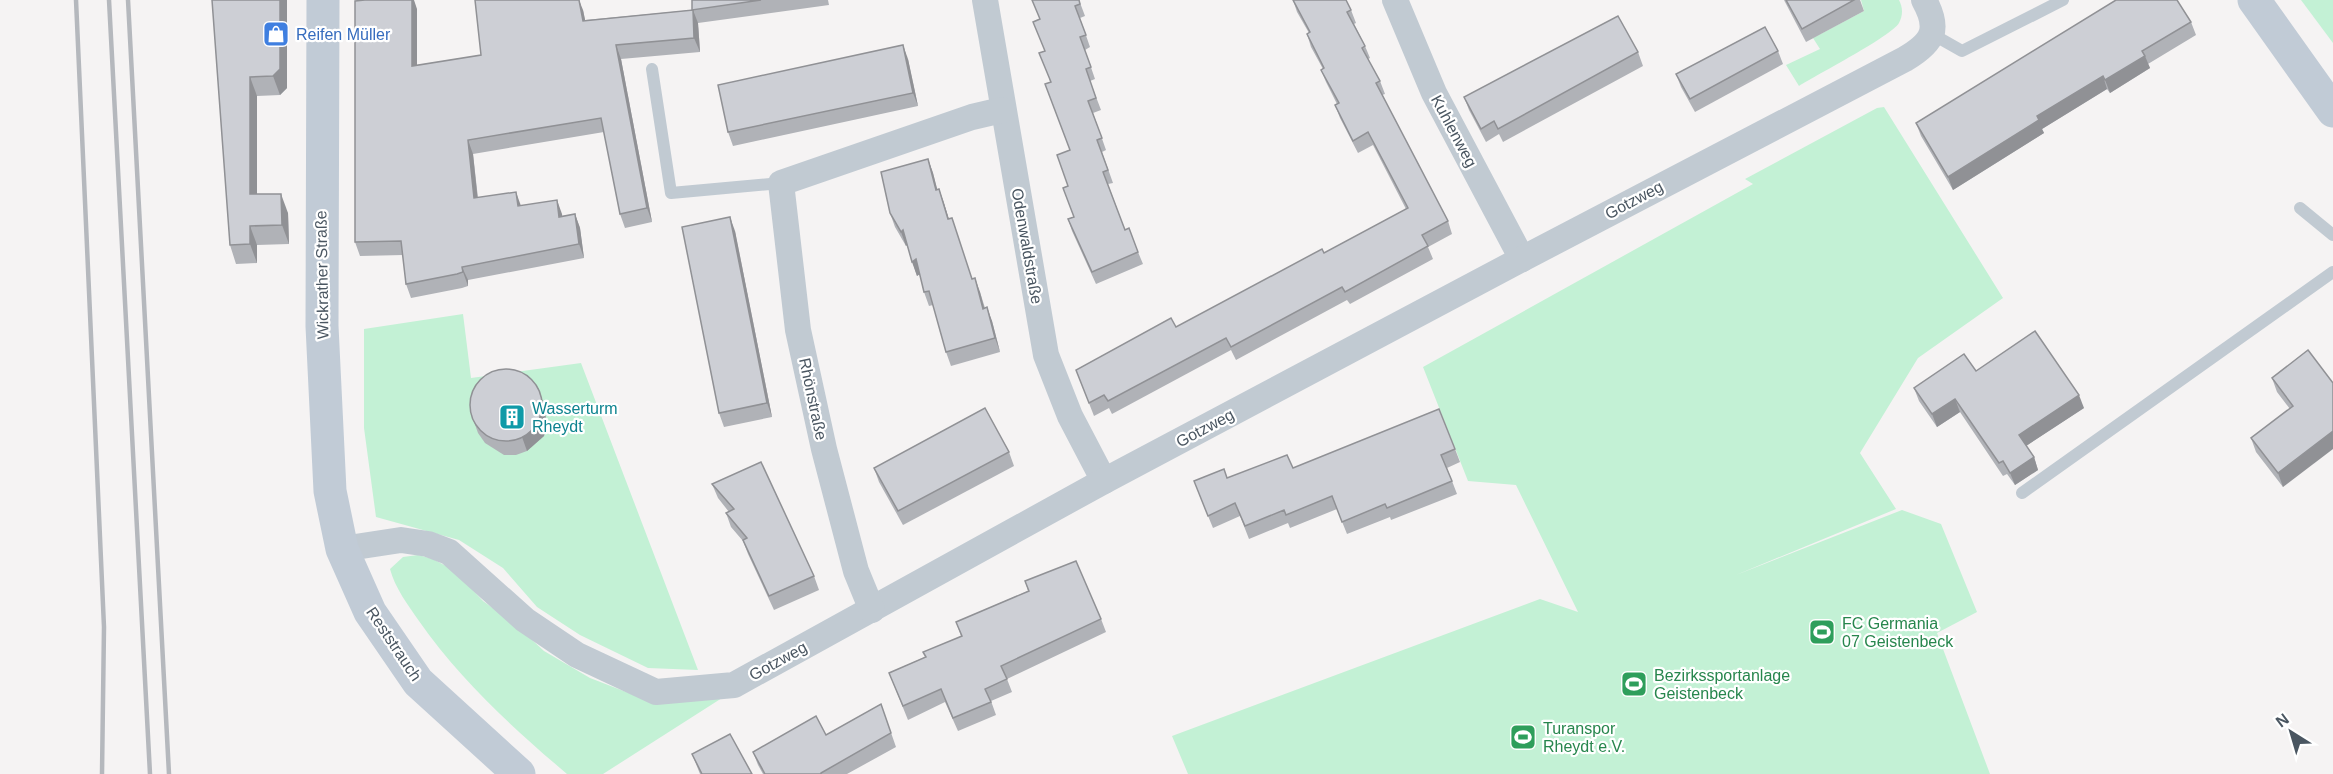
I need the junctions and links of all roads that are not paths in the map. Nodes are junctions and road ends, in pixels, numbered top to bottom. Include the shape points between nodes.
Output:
1 (323, 0) edge
2 (985, 0) edge
3 (1395, 0) edge
4 (1924, 0) edge
5 (2063, 0) edge
6 (2254, 0) edge
7 (1932, 34) junction
8 (652, 69) dead end
9 (1002, 110) junction
10 (2333, 111) edge
11 (781, 183) junction
12 (2300, 208) dead end
13 (2333, 235) edge
14 (1522, 259) junction
15 (2333, 272) edge
16 (1104, 482) junction
17 (2022, 493) dead end
18 (342, 549) junction
19 (872, 610) junction
20 (519, 774) edge

1 - 18 main road, Wickrather Straße via 322,326 330,491
2 - 9 street, Odenwaldstraße
3 - 14 street, Kuhlenweg via 1434,93
4 - 7 street via 1933,18
5 - 7 lane via 1962,51
6 - 10 main road
7 - 14 street, Gotzweg via 1921,50 1905,59
8 - 11 lane via 671,193
9 - 11 street
9 - 16 street, Odenwaldstraße via 1046,356 1070,416
11 - 19 street, Rhönstraße via 798,330 856,571
12 - 13 lane
14 - 16 street, Gotzweg
15 - 17 lane
16 - 19 street, Gotzweg
18 - 19 street, Gotzweg via 401,540 449,552 525,620 568,650 656,692 734,685
18 - 20 main road, Reststrauch via 370,612 418,682

